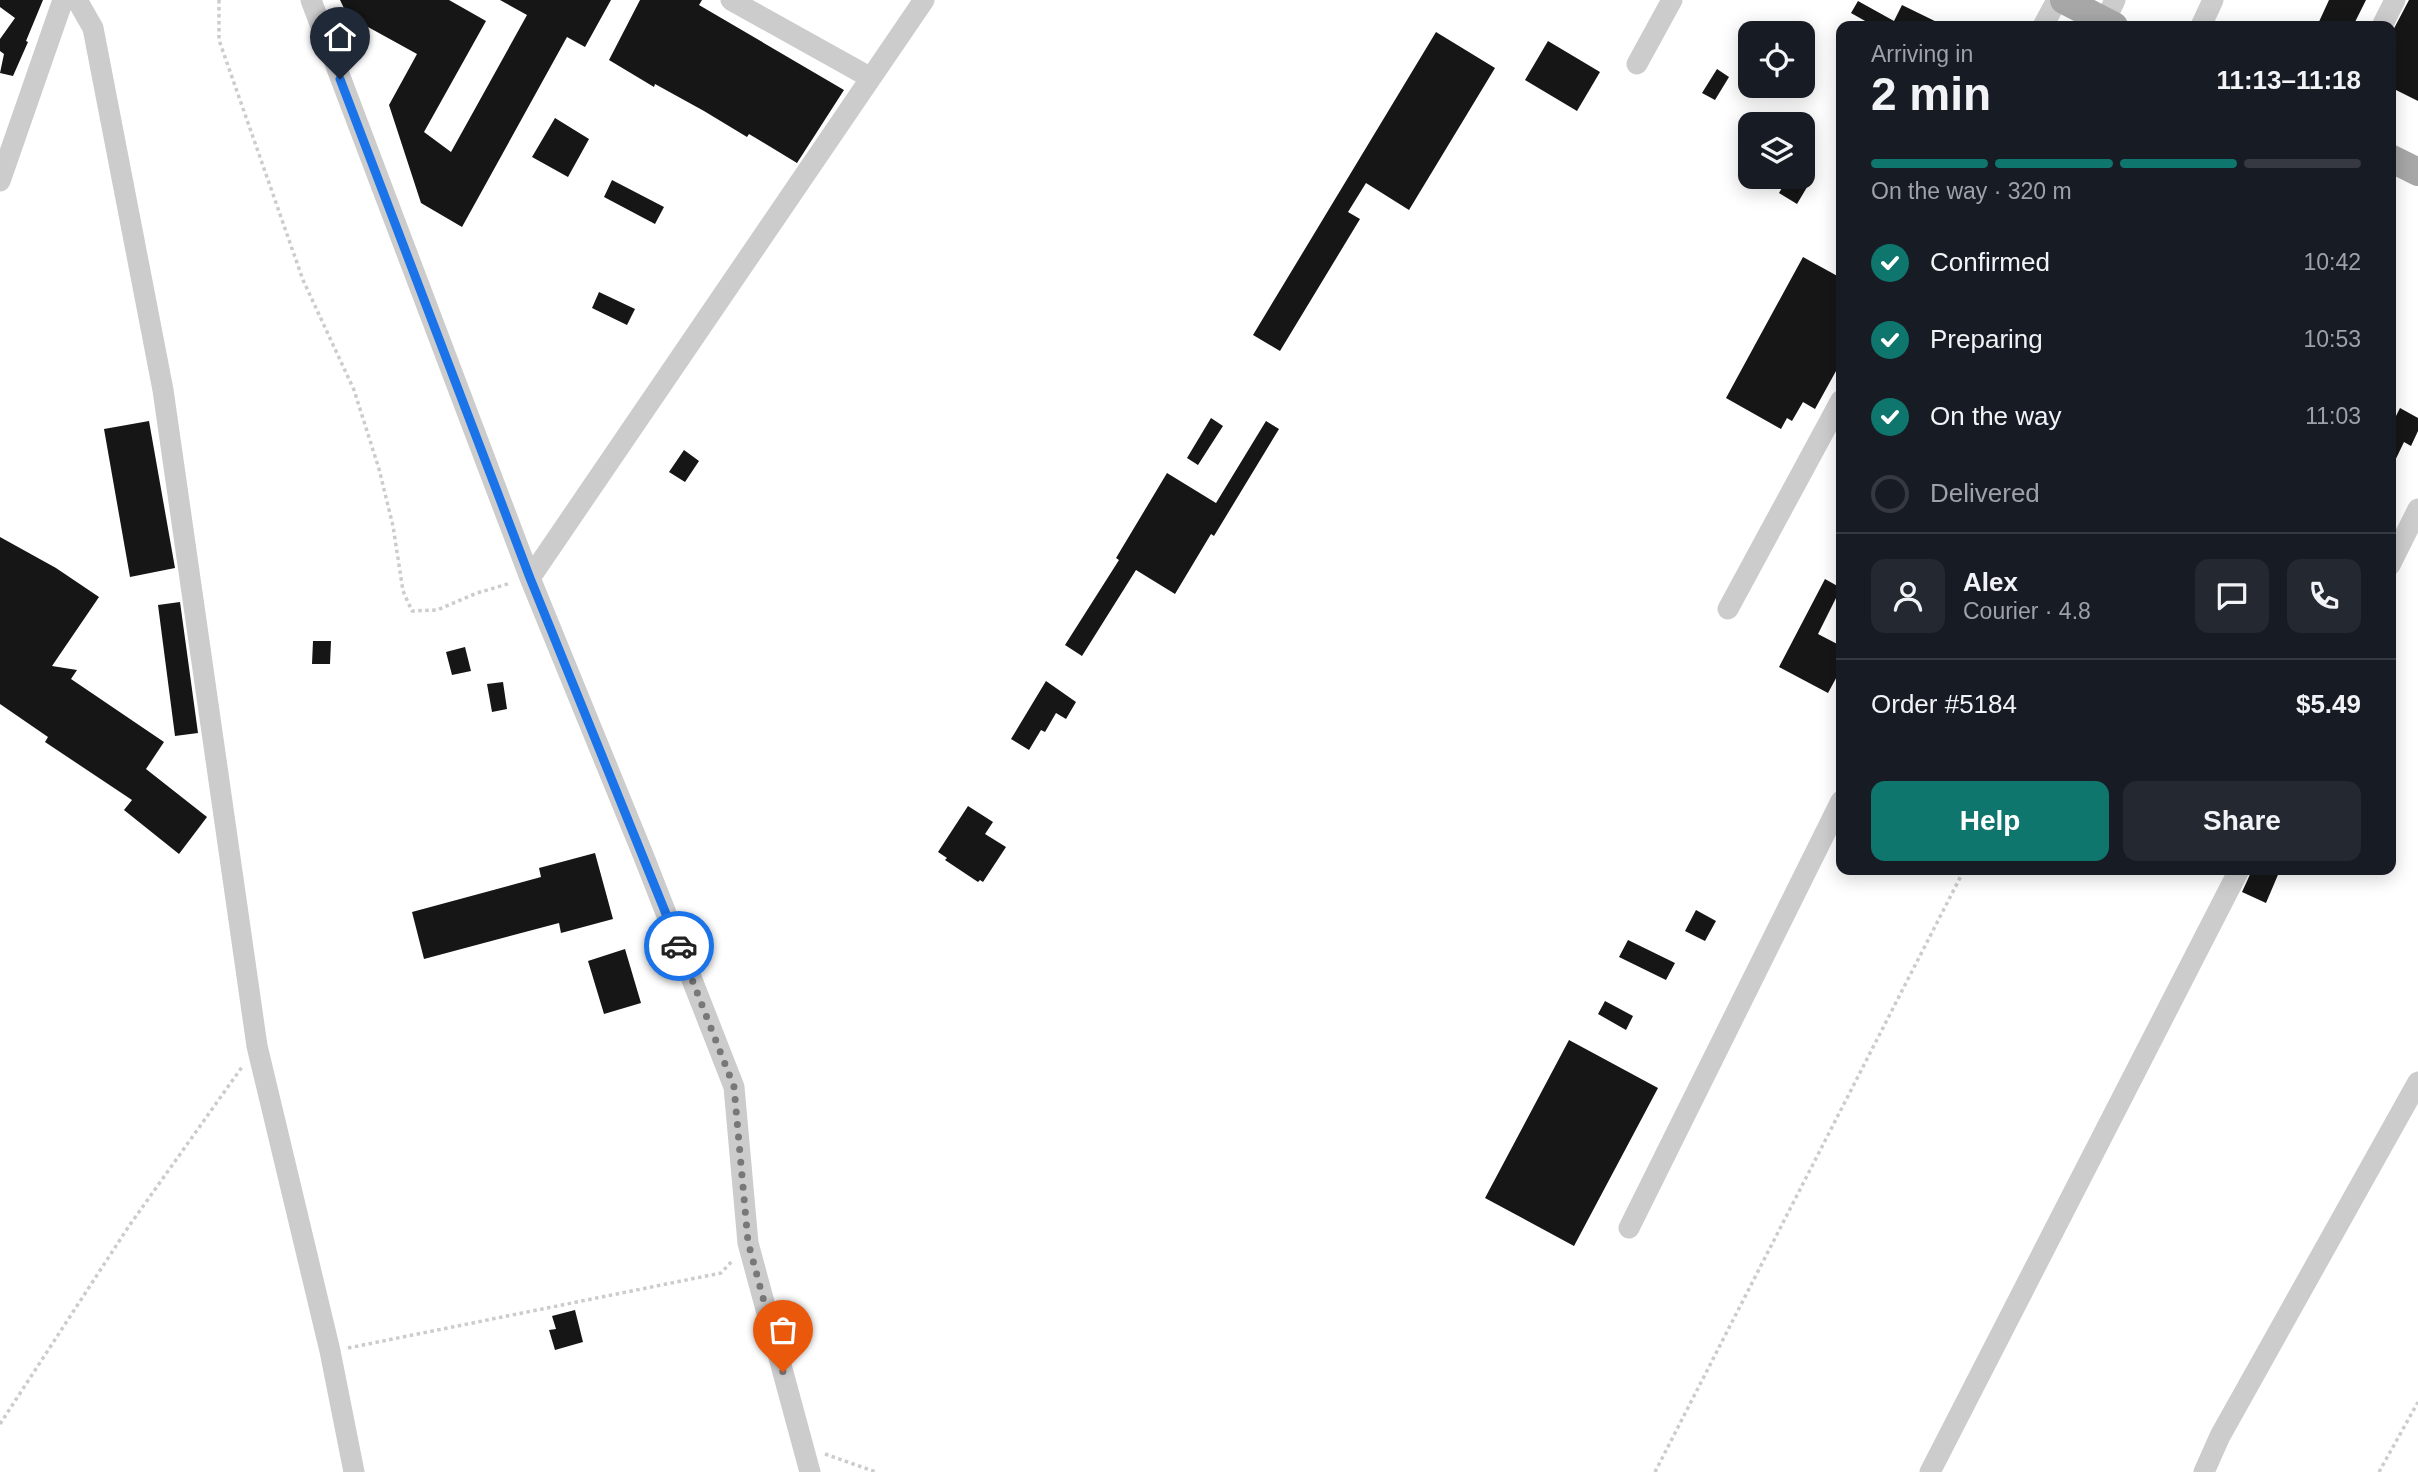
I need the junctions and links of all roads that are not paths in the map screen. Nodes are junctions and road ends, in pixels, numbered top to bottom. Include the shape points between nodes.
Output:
1 (64, 0) edge
2 (77, 0) edge
3 (311, 0) edge
4 (732, 0) edge
5 (924, 0) edge
6 (1672, 0) edge
7 (2057, 0) edge
8 (2064, 0) edge
9 (2213, 0) edge
10 (2395, 0) edge
11 (2112, 16) edge
12 (2046, 21) edge
13 (2203, 21) edge
14 (2384, 21) edge
15 (1637, 64) dead end
16 (871, 78) junction
17 (2396, 161) edge
18 (2418, 172) edge
19 (0, 181) edge
20 (1836, 409) edge
21 (2418, 509) edge
22 (2396, 553) edge
23 (530, 578) junction
24 (1728, 609) dead end
25 (1836, 812) edge
26 (2236, 875) edge
27 (2418, 1082) edge
28 (1629, 1228) dead end
29 (354, 1472) edge
30 (810, 1472) edge
31 (1930, 1472) edge
32 (2204, 1472) edge

1 - 19 street
2 - 29 street via 93,28 163,390 257,1046
3 - 23 street
4 - 16 street
5 - 16 street
6 - 15 street
7 - 12 street
8 - 11 main road
9 - 13 street
10 - 14 street
16 - 23 street
17 - 18 main road
20 - 24 street
21 - 22 street
23 - 30 street via 734,1087 748,1242
25 - 28 street
26 - 31 street
27 - 32 street

